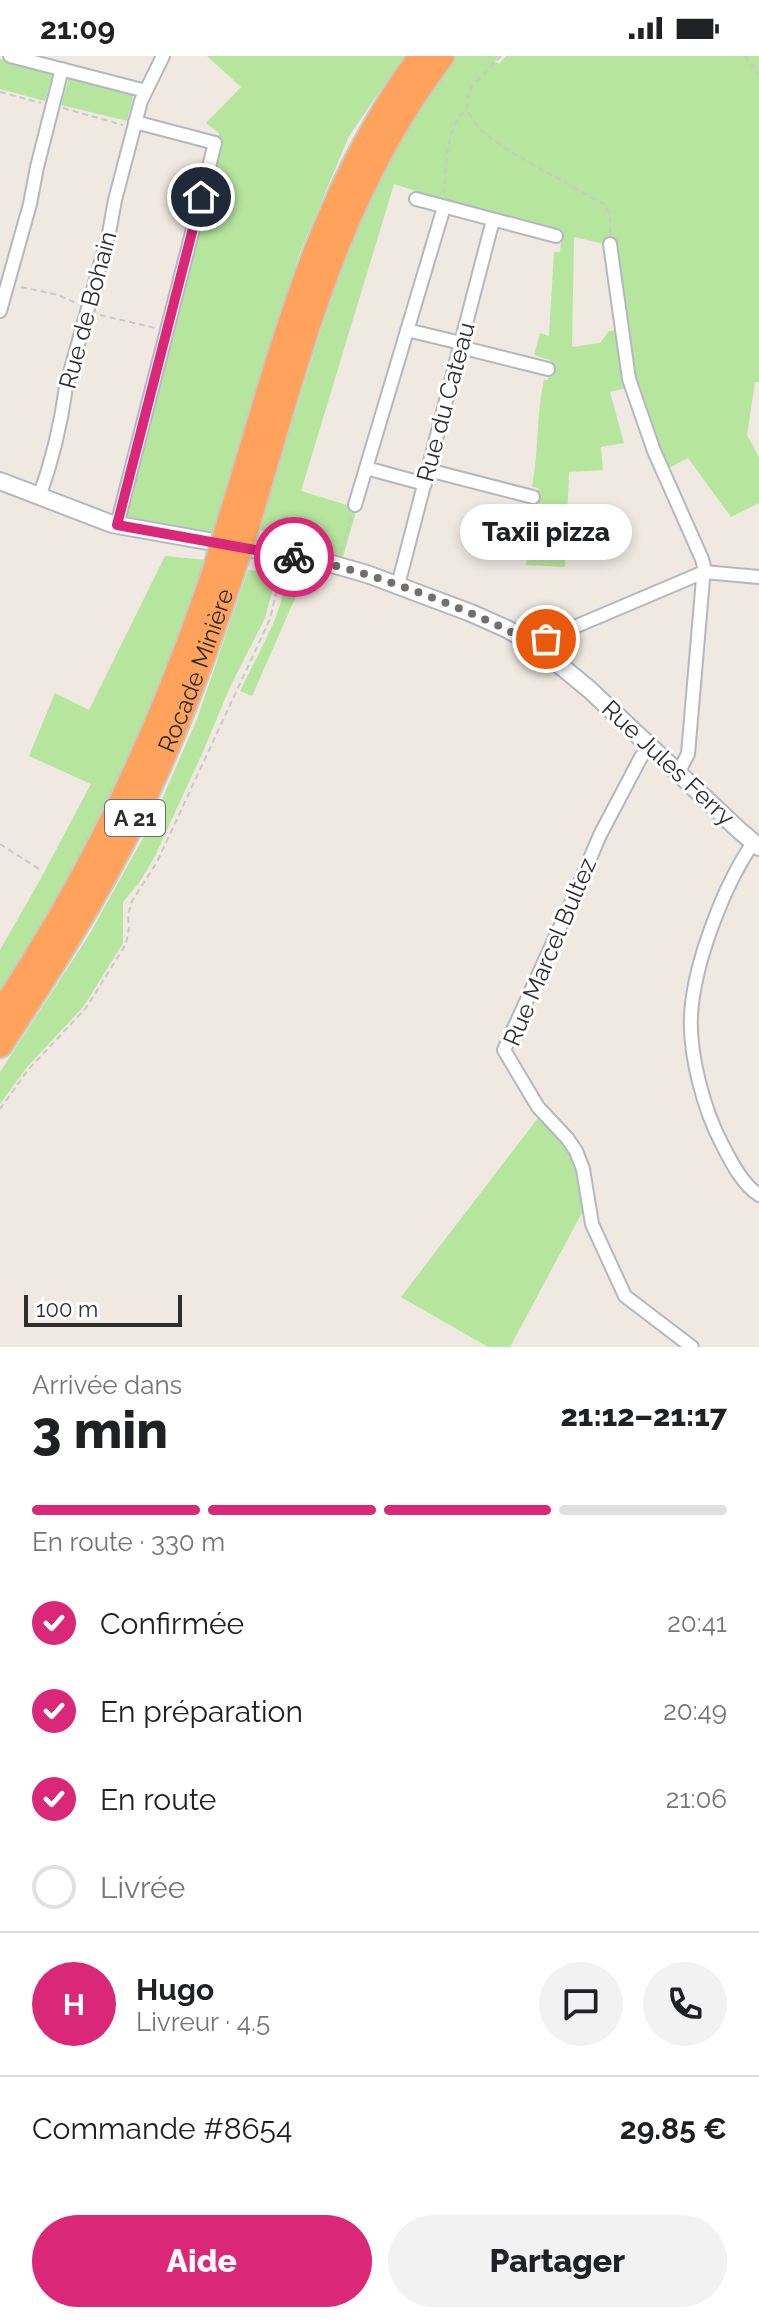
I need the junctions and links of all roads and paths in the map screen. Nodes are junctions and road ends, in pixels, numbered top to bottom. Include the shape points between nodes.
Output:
1 (10, 56) edge
2 (68, 56) edge
3 (163, 56) edge
4 (421, 56) edge
5 (442, 56) edge
6 (501, 56) edge
7 (745, 56) edge
8 (63, 70) junction
9 (759, 74) edge
10 (146, 91) junction
11 (0, 92) edge
12 (53, 106) junction
13 (467, 110) junction
14 (134, 125) junction
15 (416, 199) dead end
16 (444, 207) junction
17 (493, 220) junction
18 (556, 236) dead end
19 (610, 244) joint
20 (8, 284) junction
21 (87, 310) junction
22 (0, 311) edge
23 (407, 330) junction
24 (166, 331) junction
25 (461, 345) junction
26 (548, 369) dead end
27 (366, 468) junction
28 (428, 470) junction
29 (0, 481) edge
30 (425, 484) junction
31 (39, 497) junction
32 (533, 497) dead end
33 (355, 505) joint
34 (239, 522) junction
35 (117, 525) junction
36 (285, 555) junction
37 (337, 565) junction
38 (223, 571) junction
39 (704, 572) junction
40 (759, 577) edge
41 (398, 585) junction
42 (538, 647) junction
43 (650, 746) junction
44 (678, 773) junction
45 (0, 844) edge
46 (756, 845) edge
47 (39, 869) dead end
48 (0, 1014) edge
49 (0, 1045) edge
50 (0, 1109) edge
51 (759, 1195) edge
52 (692, 1347) edge

1 - 8 street
2 - 8 street
3 - 10 street, Rue de Bohain
4 - 34 highway, Rocade Minière / A 21 via 375,124 321,234 294,313
5 - 34 highway, Rocade Minière / A 21 via 381,150 345,223
6 - 13 path via 469,90
7 - 9 path
8 - 10 street
8 - 12 street
10 - 14 street, Rue de Bohain
11 - 12 path
12 - 14 path
12 - 20 street
13 - 16 path via 450,142
13 - 19 path via 479,129 509,151 605,205
14 - 21 street, Rue de Bohain
14 - 24 street via 215,143
15 - 16 street
16 - 17 street
16 - 23 street
17 - 18 street
17 - 25 street, Rue du Cateau
19 - 39 street via 629,379
20 - 21 path via 58,295
20 - 22 street
21 - 24 path
21 - 31 street, Rue de Bohain
23 - 25 street
23 - 27 street
24 - 35 street
25 - 26 street
25 - 28 street, Rue du Cateau
27 - 30 street
27 - 33 street
28 - 30 street, Rue du Cateau
28 - 32 street
29 - 31 street, Rue Jules Ferry
30 - 41 street, Rue du Cateau
31 - 35 street, Rue Jules Ferry
33 - 37 path
34 - 38 highway, Rocade Minière / A 21, bridge
35 - 36 street, Rue Jules Ferry
36 - 37 street, Rue Jules Ferry
36 - 50 path via 270,619 157,862 132,901 126,944 86,1008
37 - 41 street, Rue Jules Ferry
38 - 48 highway, Rocade Minière / A 21 via 108,832
38 - 49 highway, Rocade Minière / A 21 via 180,716 134,820
39 - 40 street
39 - 42 street
39 - 44 street via 688,754
41 - 42 street, Rue Jules Ferry via 495,623
42 - 43 street, Rue Jules Ferry
43 - 44 street, Rue Jules Ferry
43 - 52 street, Rue Marcel Bultez via 600,835 504,1050 538,1107 576,1151 595,1231 625,1296
44 - 46 street, Rue Jules Ferry
45 - 47 path
46 - 51 street via 744,857 714,922 696,984 691,1025 709,1116 727,1153

